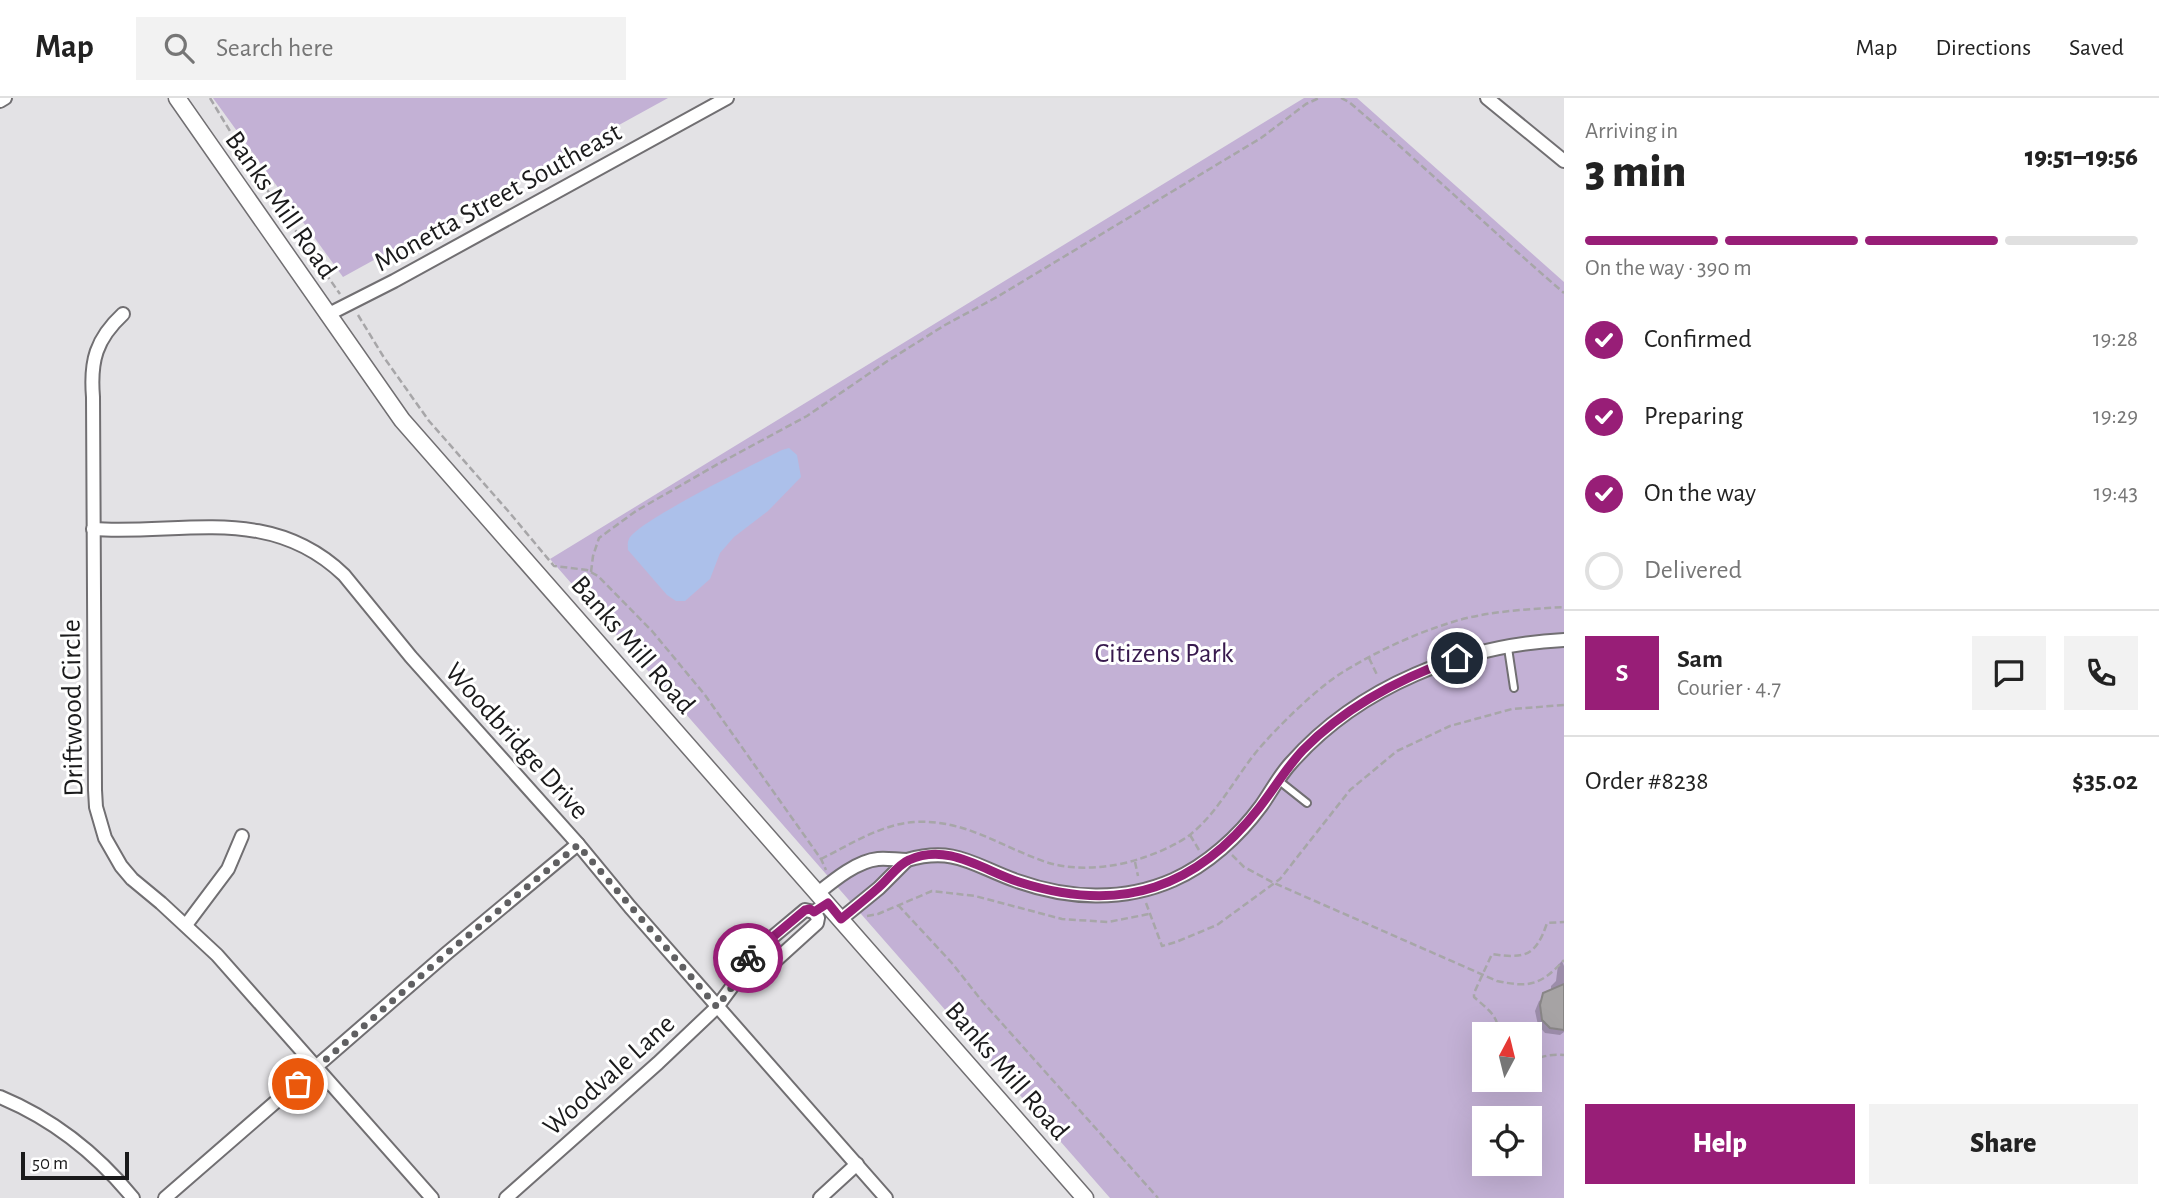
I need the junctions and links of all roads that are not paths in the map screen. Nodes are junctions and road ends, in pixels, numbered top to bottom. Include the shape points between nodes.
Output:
1 (5, 98) edge
2 (177, 98) edge
3 (727, 98) edge
4 (1487, 98) edge
5 (0, 101) edge
6 (1564, 161) edge
7 (123, 314) dead end
8 (327, 315) junction
9 (93, 529) junction
10 (1564, 640) edge
11 (1508, 646) junction
12 (1514, 688) dead end
13 (1278, 780) junction
14 (1307, 803) dead end
15 (242, 836) dead end
16 (578, 845) junction
17 (907, 860) junction
18 (820, 903) junction
19 (847, 914) junction
20 (187, 926) junction
21 (737, 980) junction
22 (717, 1007) junction
23 (317, 1068) junction
24 (0, 1097) edge
25 (857, 1164) junction
26 (134, 1198) edge
27 (165, 1198) edge
28 (432, 1198) edge
29 (506, 1198) edge
30 (820, 1198) edge
31 (886, 1198) edge
32 (1085, 1198) edge

1 - 5 street
2 - 8 street, Banks Mill Road
3 - 8 street, Monetta Street Southeast
4 - 6 street
7 - 9 street, Driftwood Circle via 100,342 92,366
8 - 18 street, Banks Mill Road via 402,420
9 - 16 street, Woodbridge Drive via 251,529 289,538 318,554 344,575
9 - 20 street, Driftwood Circle via 96,807 121,866
10 - 11 street
11 - 12 lane
11 - 13 street via 1444,663 1384,690 1322,732
13 - 14 lane
13 - 17 street via 1224,846 1173,880 1142,890 1102,896 1060,893 961,858 935,855
15 - 20 street via 228,869
16 - 22 street, Woodbridge Drive
16 - 23 street
17 - 18 street via 873,860 844,873 832,881
17 - 19 street
18 - 19 street, Banks Mill Road
18 - 21 street, Woodvale Lane via 805,910 738,966
18 - 21 street via 817,923 752,982
19 - 32 street, Banks Mill Road
20 - 23 street, Driftwood Circle
21 - 22 street, Woodvale Lane
22 - 25 street, Woodbridge Drive
22 - 29 street, Woodvale Lane
23 - 27 street
23 - 28 street
24 - 26 street via 33,1112 82,1145
25 - 30 street
25 - 31 street, Woodbridge Drive

